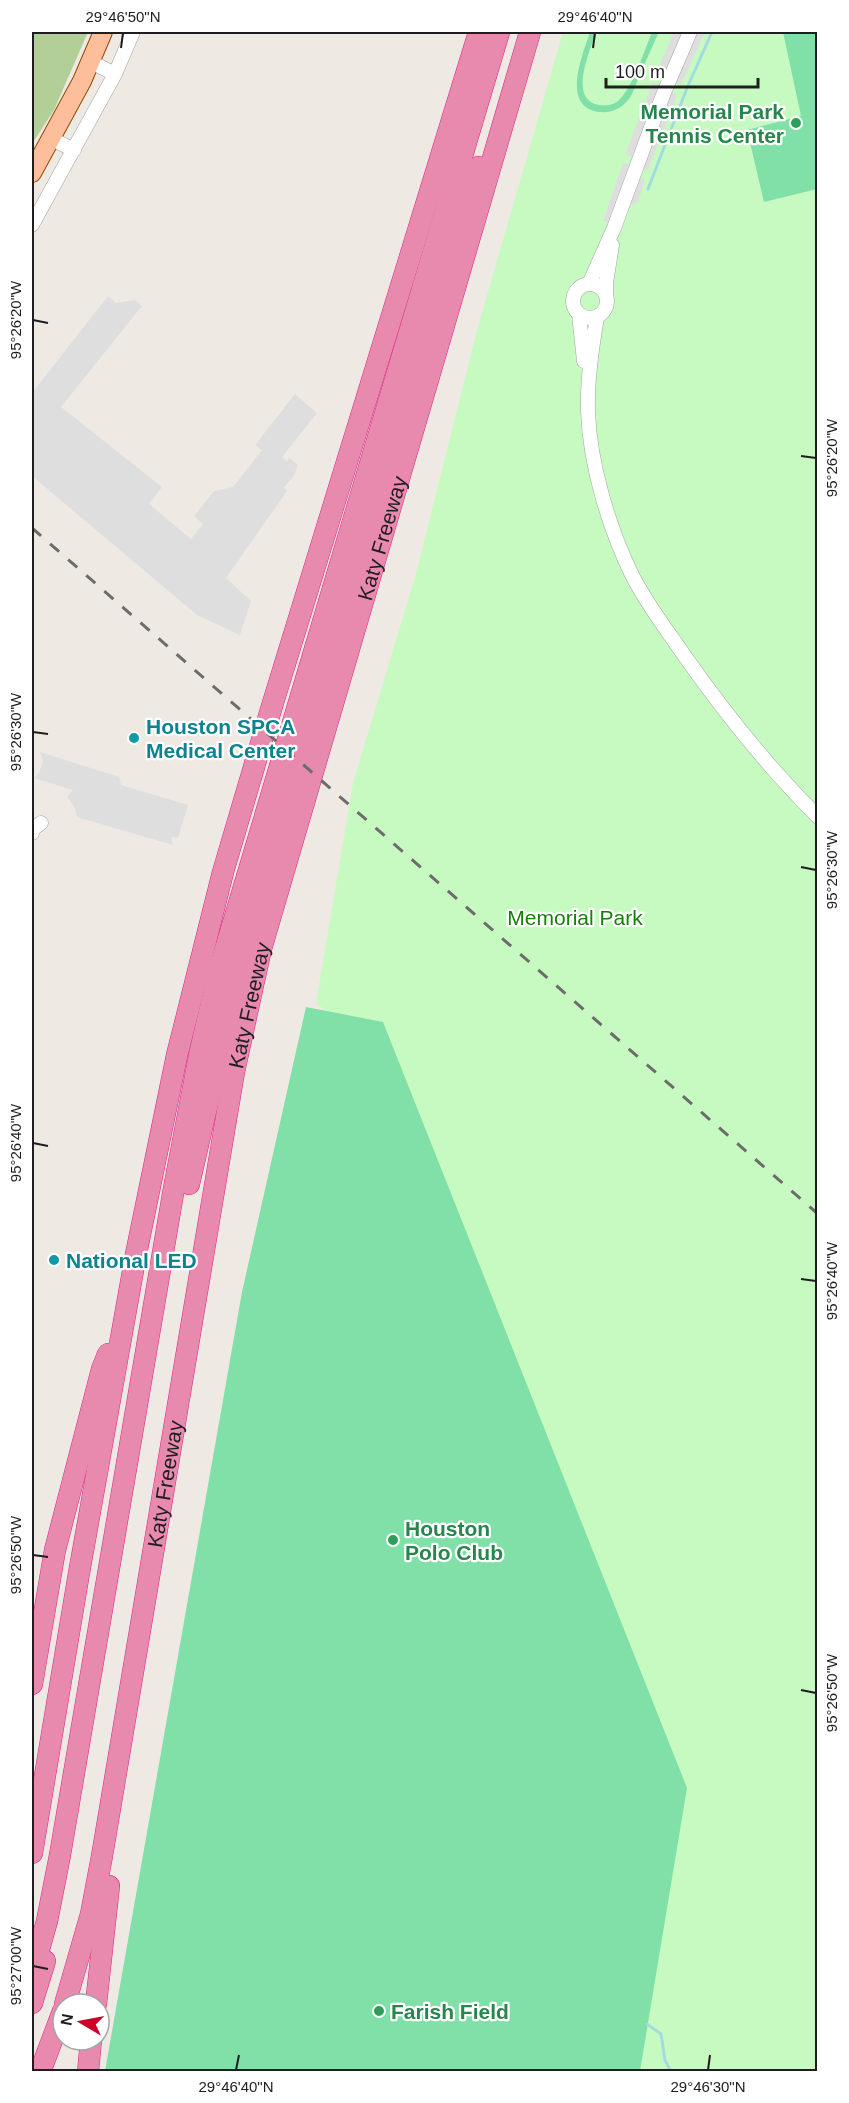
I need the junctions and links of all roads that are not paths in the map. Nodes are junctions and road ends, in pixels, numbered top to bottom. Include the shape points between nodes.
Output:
1 (104, 32) edge
2 (133, 32) edge
3 (479, 32) edge
4 (499, 32) edge
5 (530, 32) edge
6 (690, 32) edge
7 (91, 62) junction
8 (115, 74) junction
9 (512, 93) junction
10 (52, 139) junction
11 (74, 150) junction
12 (32, 173) edge
13 (32, 225) edge
14 (614, 228) junction
15 (589, 284) junction
16 (606, 295) junction
17 (579, 314) junction
18 (597, 317) junction
19 (589, 390) junction
20 (818, 817) edge
21 (126, 1312) junction
22 (135, 1668) junction
23 (32, 1684) edge
24 (32, 1853) edge
25 (32, 1974) edge
26 (68, 1992) edge
27 (97, 1992) edge
28 (32, 2003) edge
29 (51, 2043) edge
30 (90, 2052) edge
31 (40, 2072) edge
32 (88, 2072) edge

1 - 7 main road
2 - 8 street
3 - 21 highway via 223,872 177,1055
4 - 25 highway via 220,967 174,1188 60,1855
5 - 9 highway, Katy Freeway
6 - 14 street
7 - 8 street
7 - 10 main road
8 - 11 street
9 - 22 highway, Katy Freeway via 261,949 234,1072
9 - 28 highway via 469,186 239,966 180,1232 70,1859 56,1924
10 - 11 street
10 - 12 main road
11 - 13 street
14 - 15 street
14 - 16 street
15 - 16 street via 600,287
15 - 17 street via 575,293 573,304
16 - 18 street via 606,309
17 - 18 street
17 - 19 street
18 - 19 street
19 - 20 street via 590,433 600,481 613,529 632,574 705,685
21 - 23 highway via 102,1369 61,1528
21 - 24 highway
22 - 26 highway, Katy Freeway via 91,1914
22 - 27 highway
29 - 31 highway
30 - 32 highway

